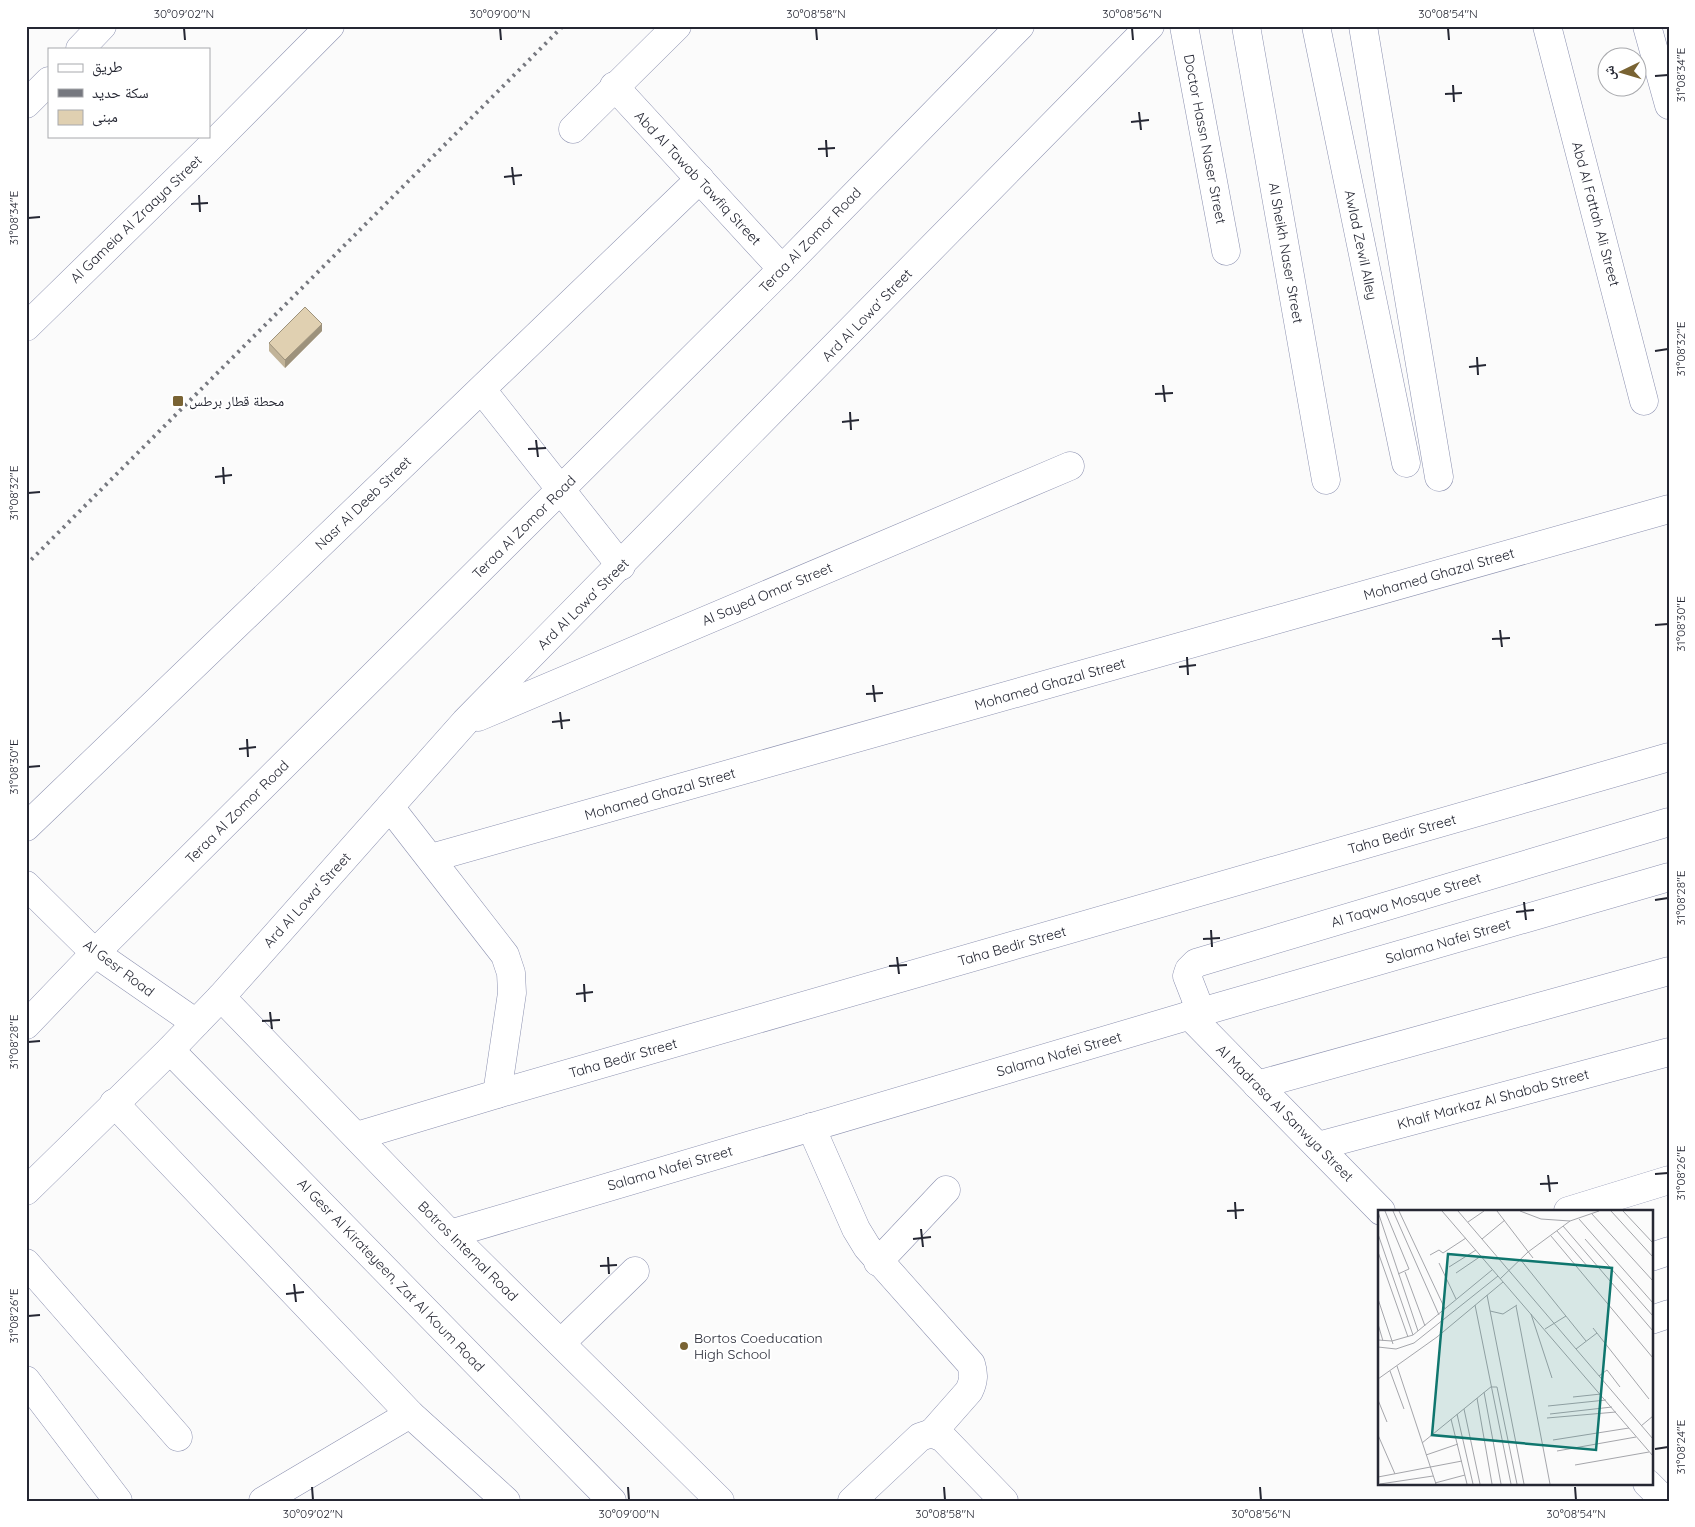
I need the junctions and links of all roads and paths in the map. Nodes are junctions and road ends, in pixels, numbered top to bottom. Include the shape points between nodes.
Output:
1 (102, 26) edge
2 (330, 26) edge
3 (677, 26) edge
4 (1150, 26) edge
5 (1184, 26) edge
6 (1246, 26) edge
7 (1316, 26) edge
8 (1363, 26) edge
9 (1547, 26) edge
10 (1648, 26) edge
11 (1015, 28) edge
12 (81, 48) edge
13 (48, 82) edge
14 (614, 86) junction
15 (26, 104) edge
16 (1669, 105) edge
17 (573, 128) dead end
18 (700, 179) junction
19 (1226, 251) dead end
20 (782, 269) junction
21 (26, 327) edge
22 (482, 390) junction
23 (1644, 401) dead end
24 (1406, 463) dead end
25 (1070, 466) dead end
26 (1440, 477) dead end
27 (1326, 480) dead end
28 (561, 490) junction
29 (1669, 509) edge
30 (621, 566) junction
31 (466, 722) junction
32 (1669, 757) edge
33 (390, 807) junction
34 (1669, 822) edge
35 (26, 827) edge
36 (431, 858) junction
37 (1669, 877) edge
38 (26, 885) edge
39 (95, 952) junction
40 (1669, 971) edge
41 (221, 997) junction
42 (1195, 1014) junction
43 (196, 1023) junction
44 (26, 1025) edge
45 (170, 1050) junction
46 (1669, 1052) edge
47 (1257, 1085) junction
48 (497, 1094) junction
49 (114, 1103) junction
50 (811, 1127) junction
51 (357, 1136) junction
52 (1318, 1146) junction
53 (1669, 1180) edge
54 (946, 1190) dead end
55 (26, 1191) edge
56 (1380, 1210) edge
57 (1571, 1210) edge
58 (450, 1234) junction
59 (1669, 1252) edge
60 (1652, 1257) edge
61 (878, 1262) junction
62 (26, 1263) edge
63 (635, 1271) dead end
64 (1669, 1314) edge
65 (1652, 1320) edge
66 (561, 1343) junction
67 (26, 1380) edge
68 (410, 1414) junction
69 (932, 1433) junction
70 (178, 1437) dead end
71 (1648, 1484) edge
72 (118, 1501) edge
73 (263, 1501) edge
74 (506, 1501) edge
75 (612, 1501) edge
76 (720, 1501) edge
77 (852, 1501) edge
78 (1004, 1501) edge
79 (1664, 1501) edge

1 - 12 street
2 - 21 street, Al Gameia Al Zraaya Street
3 - 14 street
4 - 30 street, Ard Al Lowa' Street
5 - 19 street, Doctor Hassn Naser Street
6 - 27 street, Al Sheikh Naser Street
7 - 24 street, Awlad Zewil Alley
8 - 26 street
9 - 23 street, Abd Al Fattah Ali Street
10 - 16 street
11 - 20 street, Teraa Al Zomor Road
13 - 15 street
14 - 17 street
14 - 18 street, Abd Al Tawab Tawfiq Street
18 - 20 street, Abd Al Tawab Tawfiq Street
18 - 22 street, Nasr Al Deeb Street
20 - 28 street, Teraa Al Zomor Road
22 - 28 street
22 - 35 street, Nasr Al Deeb Street
25 - 31 street, Al Sayed Omar Street
28 - 30 street
28 - 39 street, Teraa Al Zomor Road
29 - 36 street, Mohamed Ghazal Street
30 - 31 street, Ard Al Lowa' Street
31 - 33 street, Ard Al Lowa' Street
32 - 48 street, Taha Bedir Street
33 - 36 street
33 - 41 street, Ard Al Lowa' Street
34 - 42 street, Al Taqwa Mosque Street via 1196,963 1188,976
36 - 48 street via 505,955 511,974 512,993
37 - 42 street, Salama Nafei Street
38 - 39 street, Al Gesr Road
39 - 43 street, Al Gesr Road
39 - 44 street, Teraa Al Zomor Road
40 - 47 street
41 - 43 street, Ard Al Lowa' Street
41 - 51 street, Botros Internal Road
42 - 47 street, Al Madrasa Al Sanwya Street
42 - 50 street, Salama Nafei Street
43 - 45 street, Ard Al Lowa' Street
45 - 49 street, Ard Al Lowa' Street
45 - 75 street, Al Gesr Al Kirateyeen, Zat Al Koum Road
46 - 52 street, Khalf Markaz Al Shabab Street
47 - 52 street, Al Madrasa Al Sanwya Street
48 - 51 street, Taha Bedir Street
49 - 55 street, Ard Al Lowa' Street
49 - 68 street
50 - 58 street, Salama Nafei Street
50 - 61 street via 856,1229
51 - 58 street, Botros Internal Road
52 - 56 street, Al Madrasa Al Sanwya Street
53 - 57 street
54 - 61 street
58 - 66 street, Botros Internal Road
59 - 60 street
61 - 69 street via 971,1364 974,1373 969,1391
62 - 70 street
63 - 66 street
64 - 65 street
66 - 76 street, Botros Internal Road
67 - 72 street
68 - 73 street
68 - 74 street
69 - 77 street via 920,1437
69 - 78 street via 943,1438
71 - 79 street

